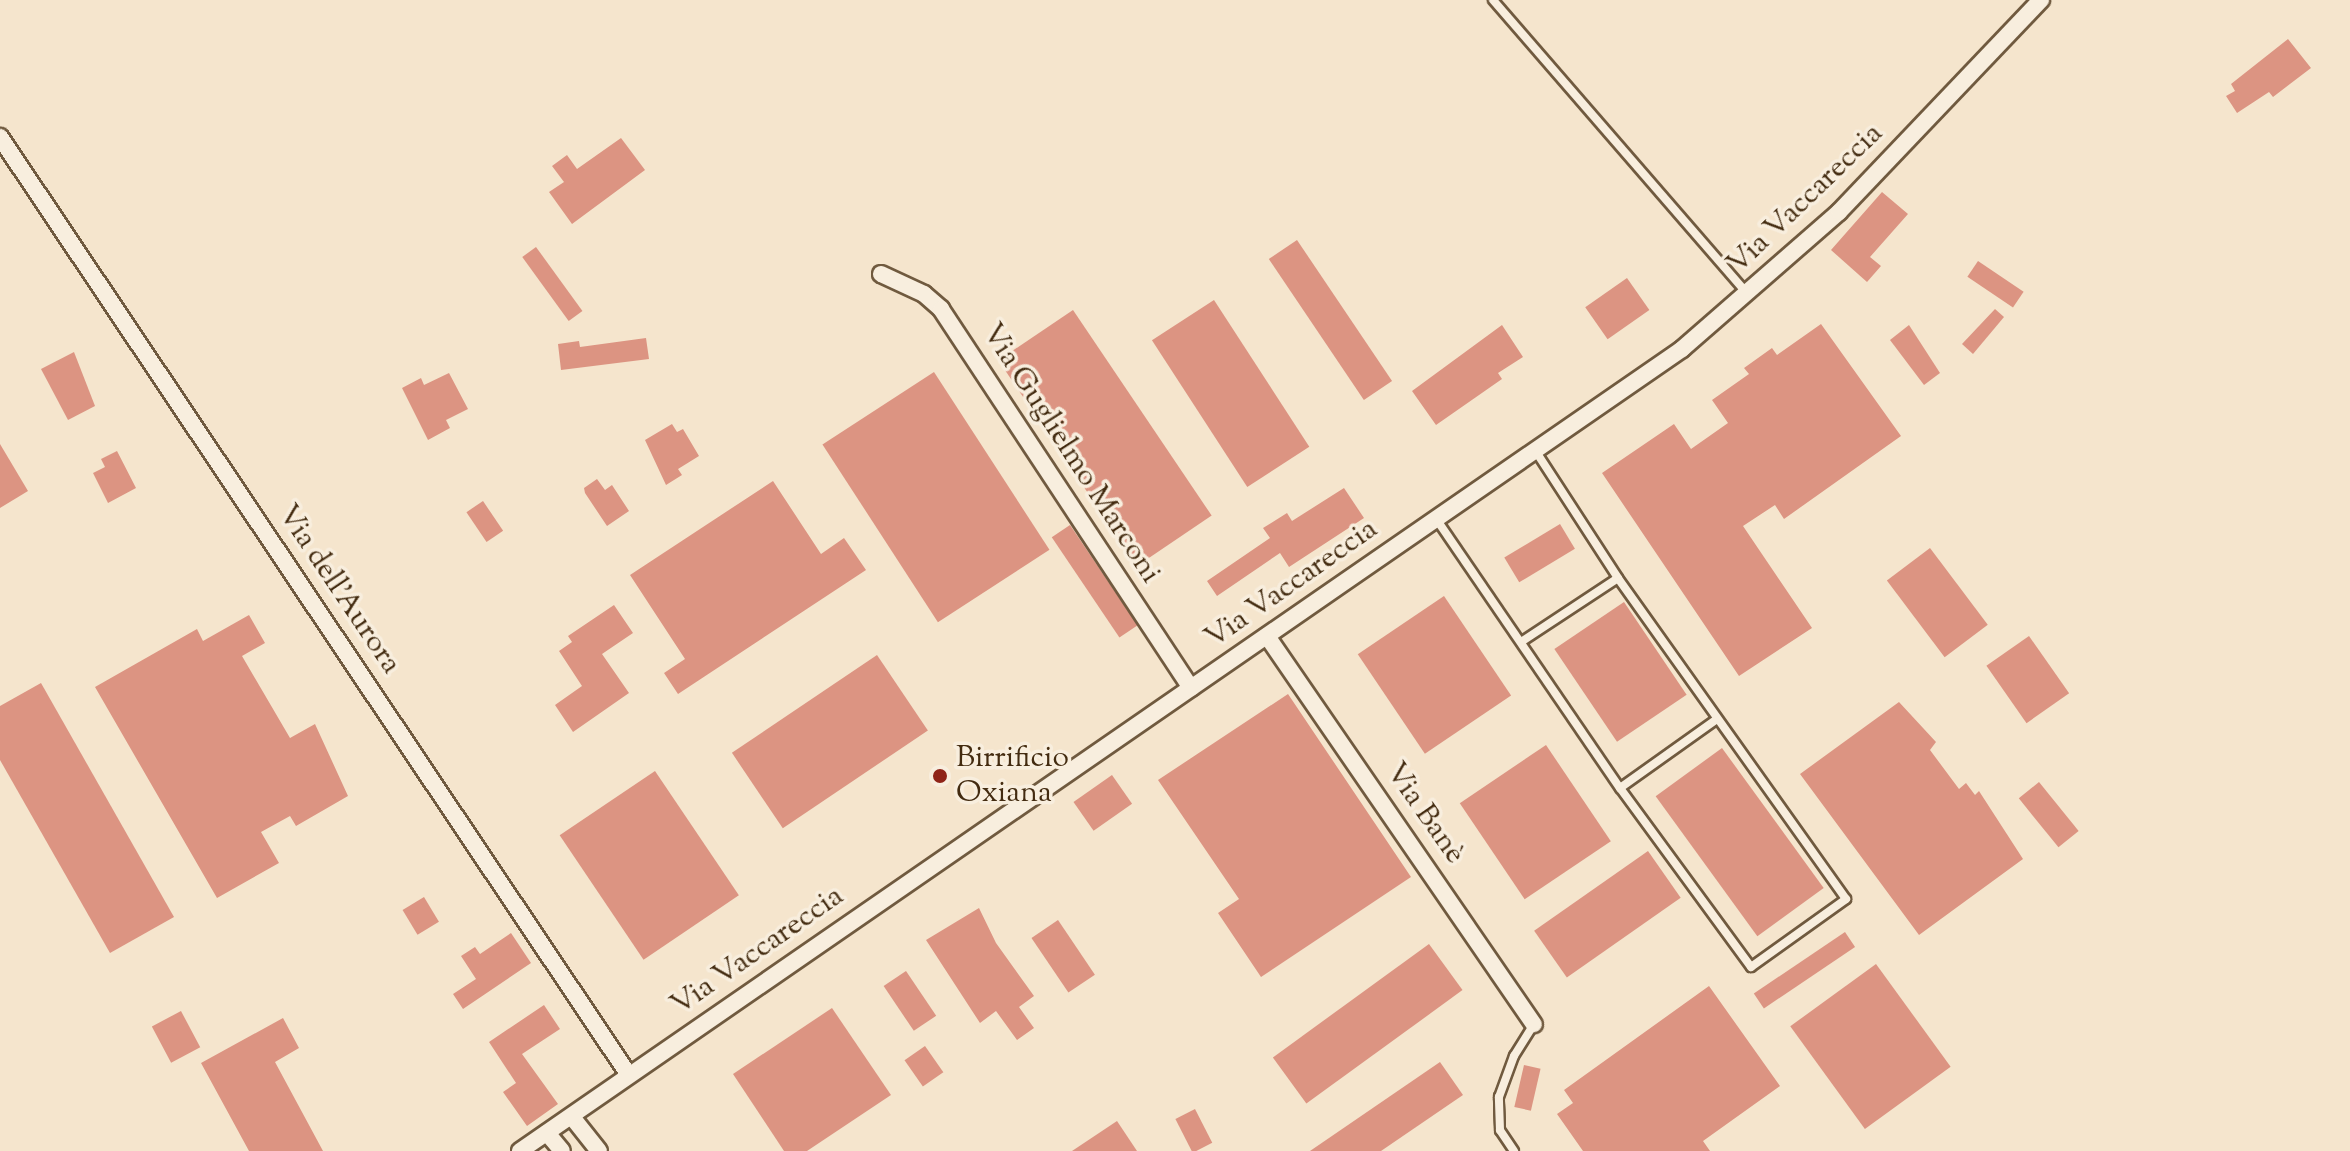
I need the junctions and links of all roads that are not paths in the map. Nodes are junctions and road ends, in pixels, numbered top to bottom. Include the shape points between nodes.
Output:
1 (1493, 0) edge
2 (2041, 0) edge
3 (0, 137) edge
4 (881, 274) dead end
5 (1749, 295) junction
6 (1535, 450) junction
7 (1437, 520) junction
8 (1618, 578) junction
9 (1267, 636) junction
10 (1521, 642) junction
11 (1191, 688) junction
12 (1717, 719) junction
13 (1620, 788) junction
14 (1534, 1024) joint
15 (629, 1075) junction
16 (572, 1117) junction
17 (547, 1133) junction
18 (520, 1151) edge
19 (562, 1151) edge
20 (599, 1151) edge
21 (1514, 1151) edge

1 - 5 lane
2 - 5 street, Via Vaccareccia via 1861,191
3 - 15 street, Via dell'Aurora
4 - 11 street, Via Guglielmo Marconi via 924,294 941,309
5 - 6 street, Via Vaccareccia via 1682,349
6 - 7 street, Via Vaccareccia
6 - 8 lane
7 - 9 street, Via Vaccareccia
7 - 10 lane
8 - 10 lane
8 - 12 lane
9 - 11 street, Via Vaccareccia
9 - 14 street, Via Banè
10 - 13 lane
11 - 15 street, Via Vaccareccia
12 - 13 lane
12 - 13 lane via 1846,899 1751,967
14 - 21 lane via 1514,1056 1499,1097 1500,1130
15 - 16 street, Via Vaccareccia
16 - 17 street, Via Vaccareccia
16 - 20 street
17 - 18 street, Via Vaccareccia
17 - 19 street

